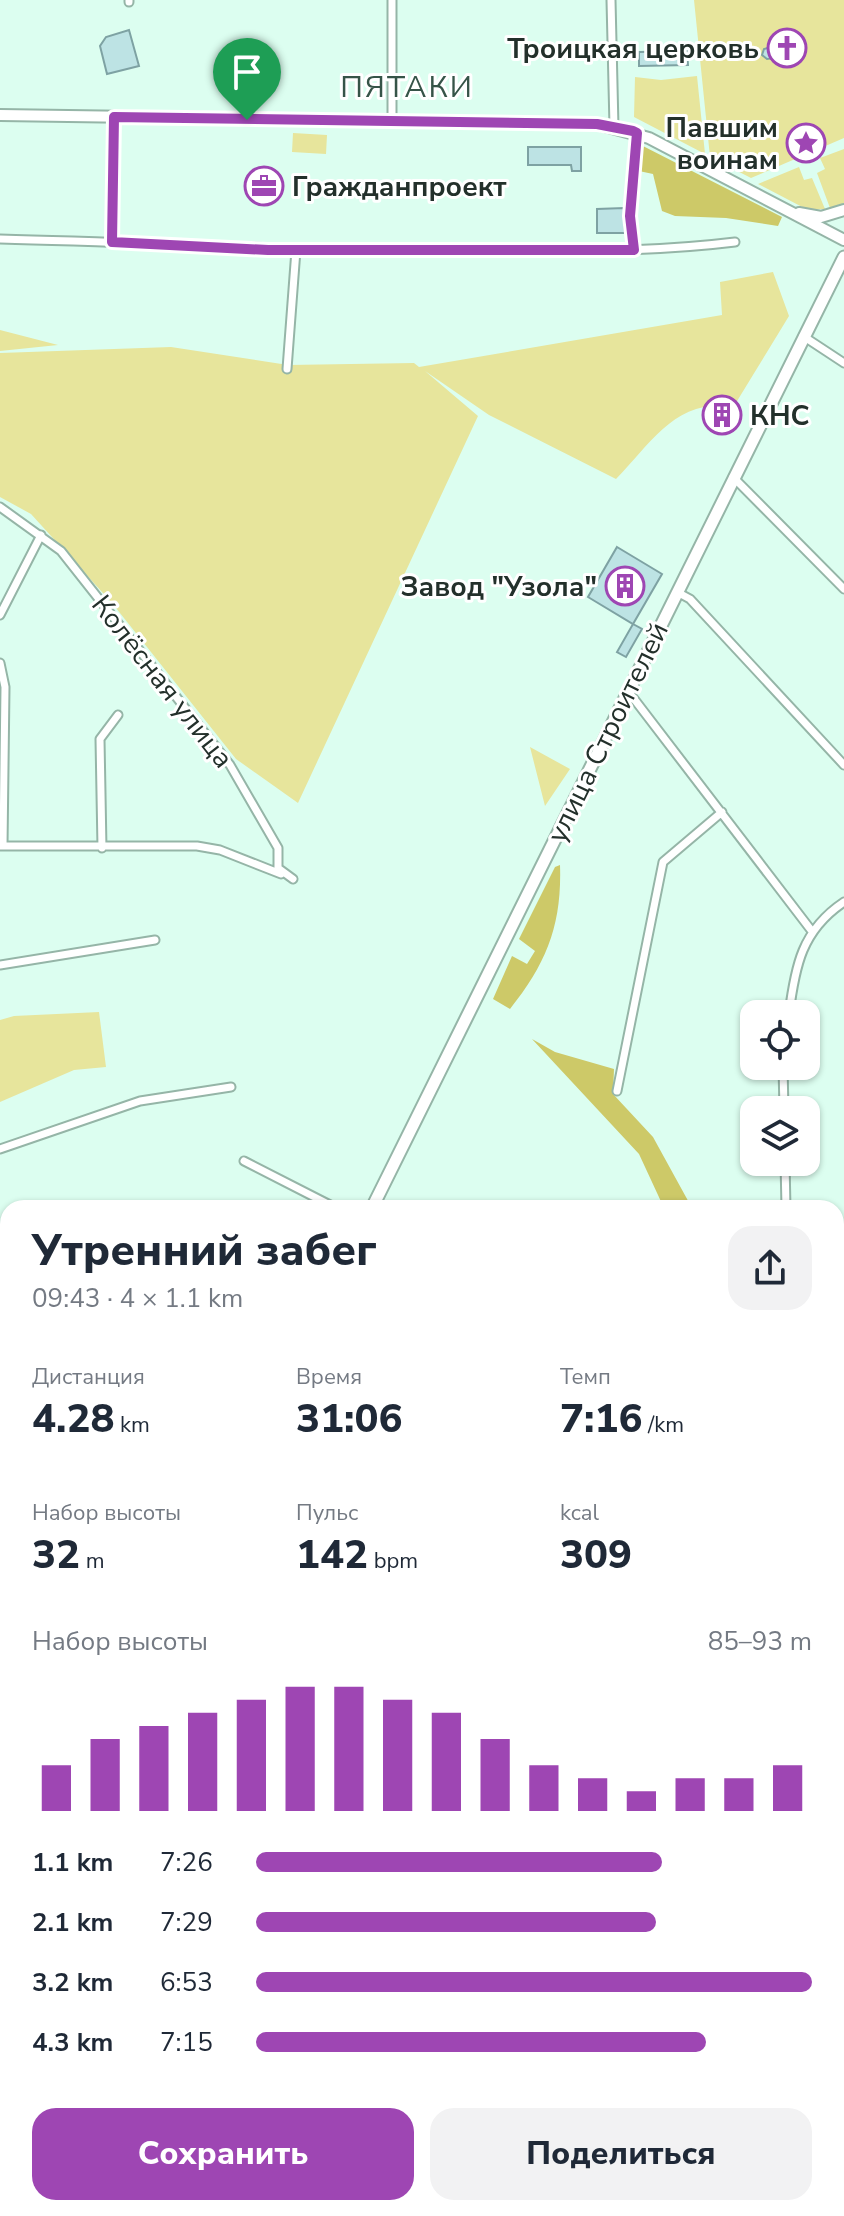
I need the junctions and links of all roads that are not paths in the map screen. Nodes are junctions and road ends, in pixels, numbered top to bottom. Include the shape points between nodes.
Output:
1 (392, 0) edge
2 (611, 0) edge
3 (0, 115) edge
4 (114, 117) junction
5 (392, 123) junction
6 (614, 127) junction
7 (637, 133) junction
8 (844, 210) edge
9 (791, 212) junction
10 (0, 239) edge
11 (844, 240) edge
12 (112, 242) junction
13 (735, 242) dead end
14 (296, 250) junction
15 (634, 250) junction
16 (844, 257) edge
17 (803, 336) junction
18 (844, 363) edge
19 (287, 369) dead end
20 (733, 477) junction
21 (0, 507) edge
22 (41, 535) junction
23 (844, 589) edge
24 (677, 592) junction
25 (0, 615) edge
26 (0, 663) edge
27 (628, 691) junction
28 (118, 715) dead end
29 (844, 765) edge
30 (722, 812) junction
31 (2, 846) edge
32 (102, 848) junction
33 (844, 902) edge
34 (811, 930) junction
35 (155, 940) dead end
36 (0, 965) edge
37 (791, 1000) edge
38 (231, 1087) dead end
39 (617, 1091) dead end
40 (0, 1149) edge
41 (244, 1161) dead end
42 (785, 1176) edge
43 (320, 1200) edge
44 (376, 1200) edge
45 (786, 1200) edge

1 - 5 street
2 - 6 street
3 - 4 main road
4 - 5 main road
4 - 12 street
5 - 6 main road
6 - 7 main road
7 - 9 main road
7 - 15 street via 630,216
8 - 9 main road via 821,217
9 - 11 main road
10 - 12 street
12 - 14 street
13 - 15 street
14 - 15 street
14 - 19 street
16 - 17 main road, улица Строителей
17 - 18 street
17 - 20 main road, улица Строителей
20 - 23 street
20 - 24 main road, улица Строителей
21 - 22 street, Колёсная улица
22 - 25 street
22 - 32 street, Колёсная улица via 61,551 230,765 278,848 278,868 293,879 197,846
24 - 27 main road, улица Строителей
24 - 29 street via 690,599
26 - 31 street via 5,687
27 - 30 street
27 - 44 main road, улица Строителей
28 - 32 street via 100,739
30 - 34 street
30 - 39 street via 663,862
31 - 32 street
33 - 34 street
34 - 37 street
35 - 36 street
38 - 40 street via 140,1101
41 - 43 street
42 - 45 street

